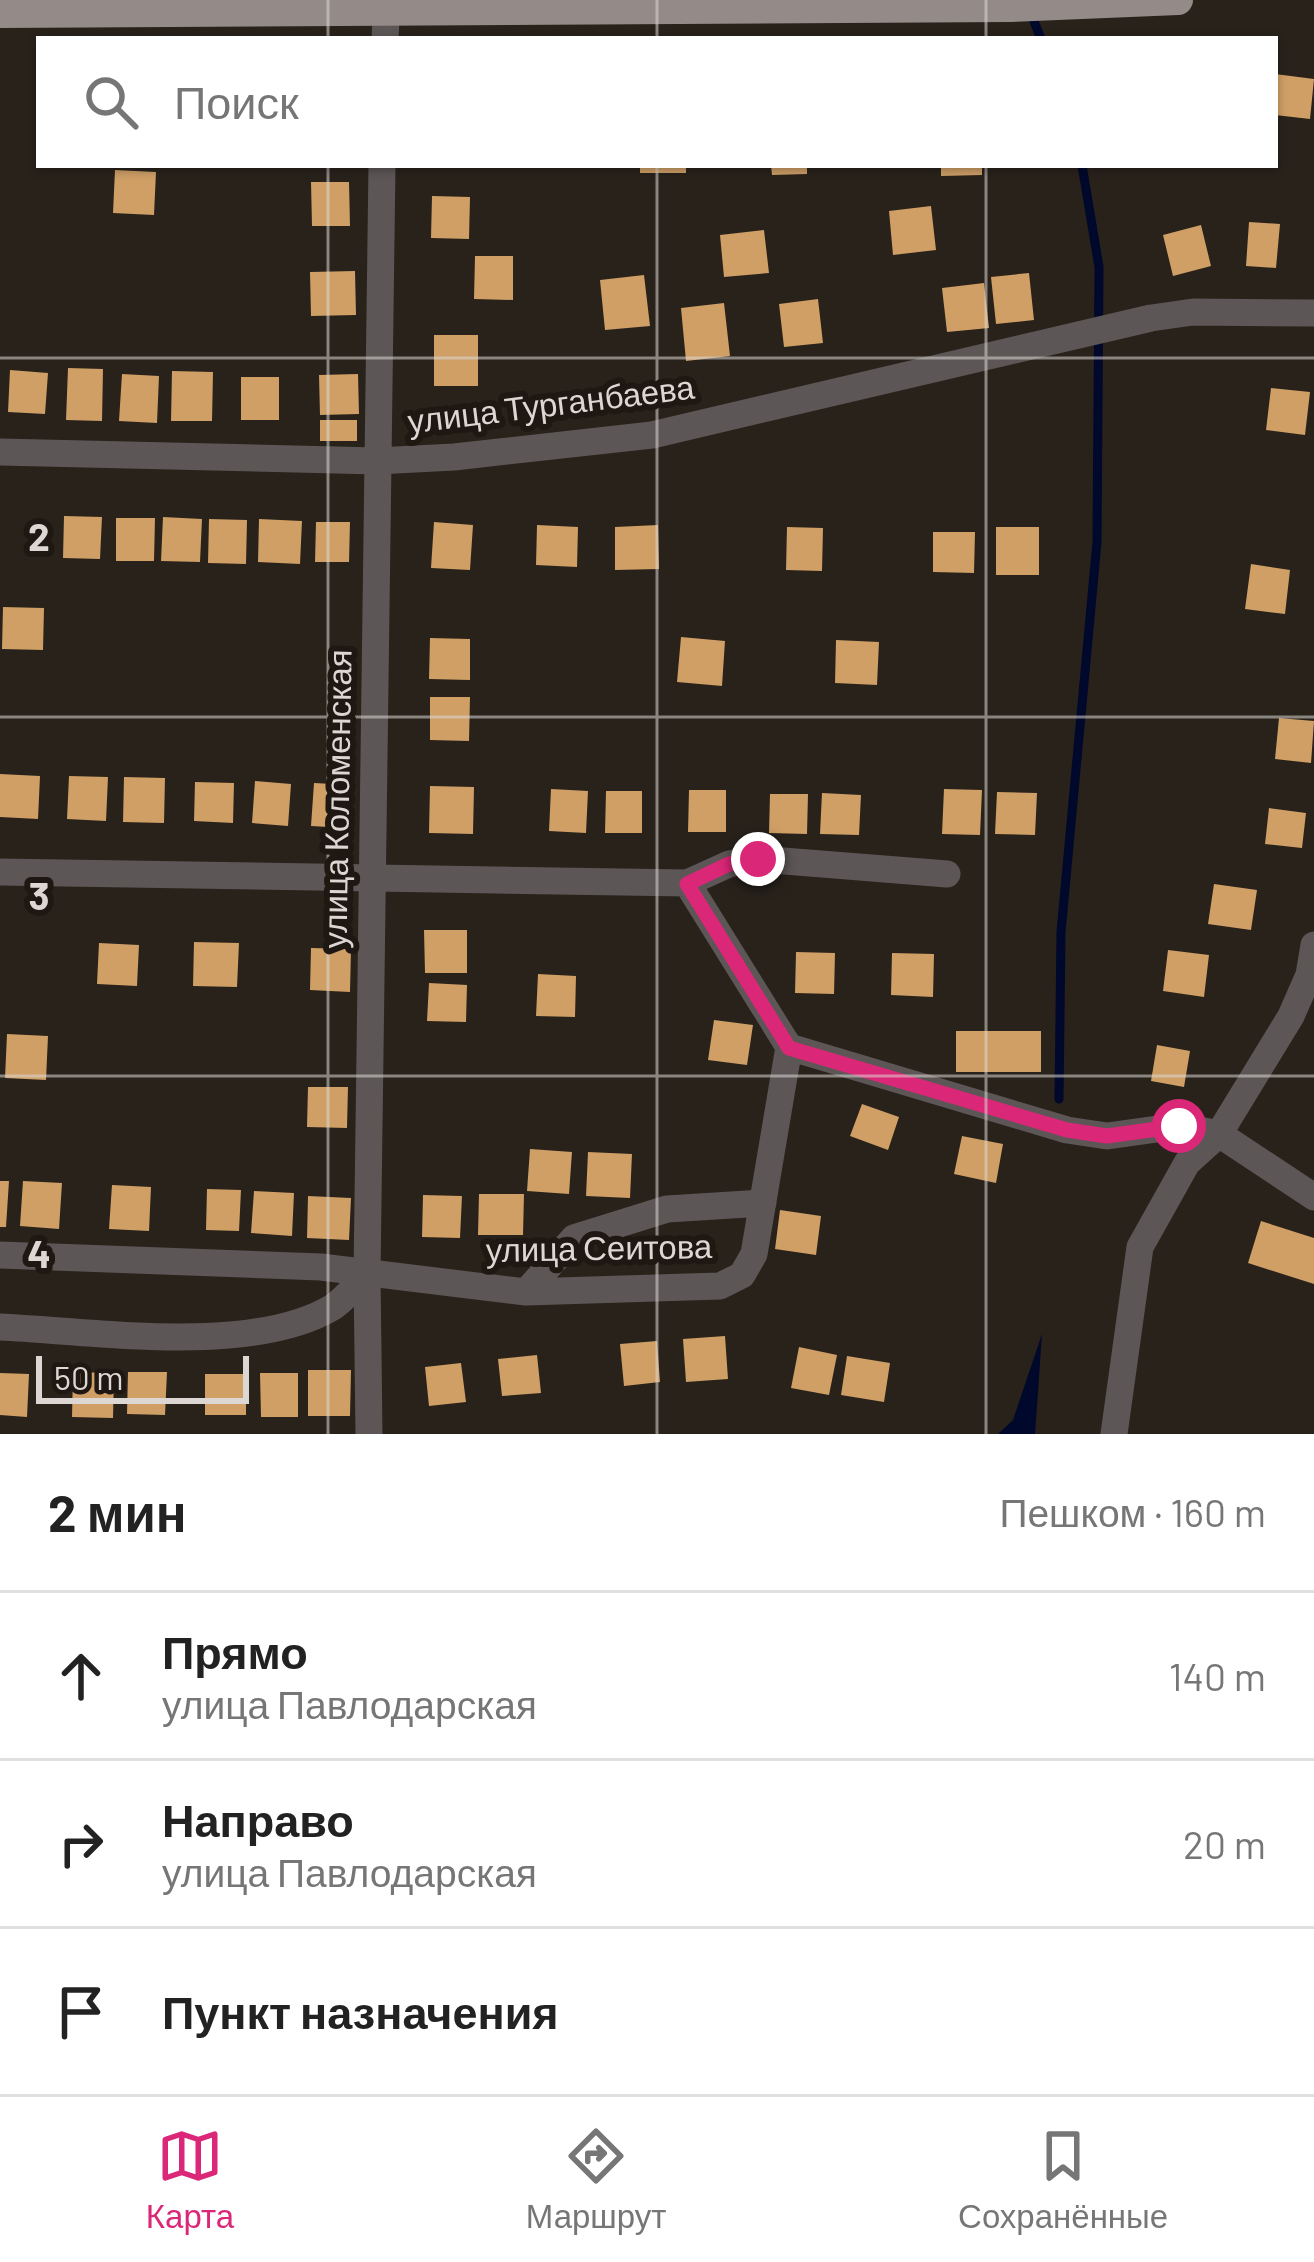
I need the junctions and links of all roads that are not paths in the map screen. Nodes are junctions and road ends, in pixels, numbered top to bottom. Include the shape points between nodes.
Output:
1 (1178, 0) edge
2 (0, 13) edge
3 (386, 16) edge
4 (382, 168) edge
5 (1314, 313) edge
6 (0, 452) edge
7 (376, 460) junction
8 (0, 872) edge
9 (947, 874) dead end
10 (373, 879) junction
11 (687, 884) junction
12 (1314, 945) edge
13 (789, 1048) junction
14 (1220, 1134) junction
15 (1314, 1196) edge
16 (763, 1203) junction
17 (0, 1255) edge
18 (367, 1274) junction
19 (526, 1292) junction
20 (0, 1327) edge
21 (369, 1434) edge
22 (1114, 1434) edge

1 - 3 main road
2 - 3 main road
4 - 7 street, улица Коломенская
5 - 7 street, улица Турганбаева via 1151,318 652,435
6 - 7 street, улица Турганбаева
7 - 10 street, улица Коломенская
8 - 10 street
9 - 11 street via 758,859
10 - 11 street
10 - 18 street, улица Коломенская
11 - 13 street
12 - 14 street via 1291,1016
13 - 14 street via 1067,1130 1107,1136 1179,1126
13 - 16 street, улица Сеитова
14 - 15 street
14 - 22 street via 1187,1163 1141,1247
16 - 19 street via 667,1209 574,1238
16 - 19 street, улица Сеитова via 754,1254 742,1275 720,1286
17 - 18 street, улица Сеитова
18 - 19 street, улица Сеитова
18 - 20 street via 334,1306 239,1337
18 - 21 street, улица Коломенская

